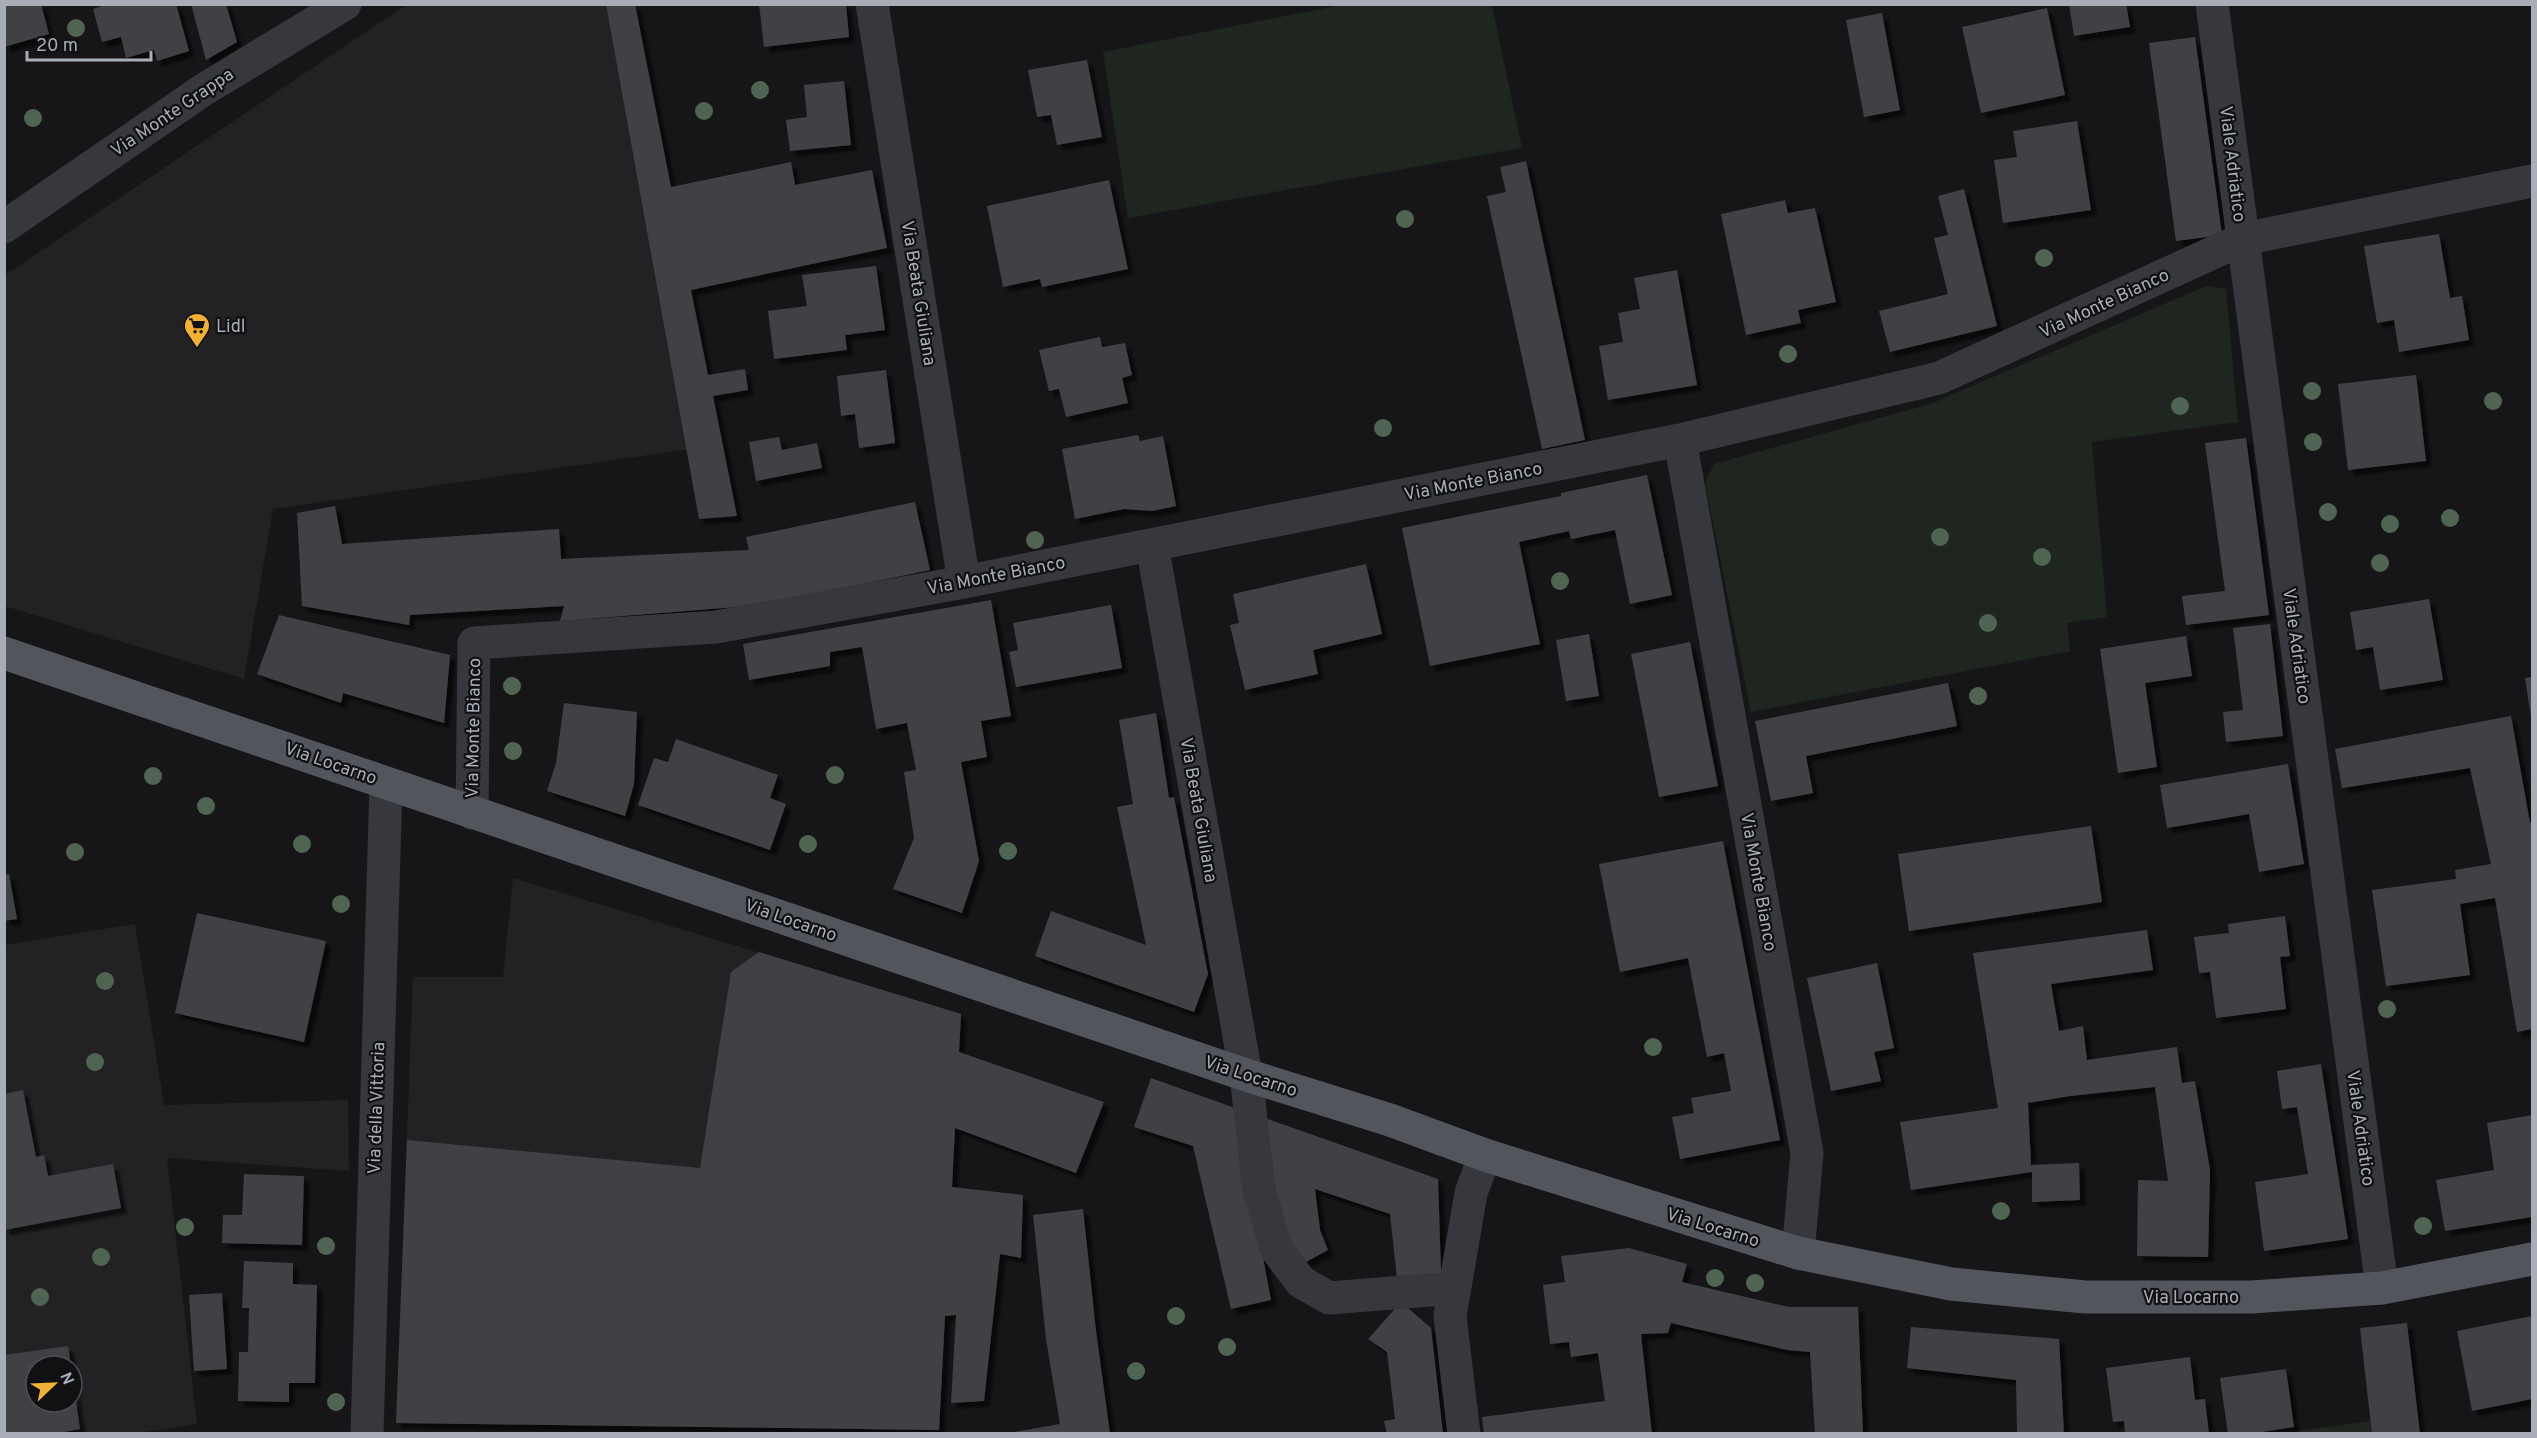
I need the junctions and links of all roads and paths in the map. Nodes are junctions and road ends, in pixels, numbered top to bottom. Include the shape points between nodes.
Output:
1 (345, 4) edge
2 (872, 4) edge
3 (2212, 4) edge
4 (2532, 181) edge
5 (4, 227) edge
6 (2242, 239) junction
7 (1680, 441) junction
8 (1152, 545) junction
9 (964, 582) junction
10 (4, 653) edge
11 (386, 783) junction
12 (472, 813) junction
13 (1246, 1075) junction
14 (1485, 1155) junction
15 (1798, 1253) junction
16 (2532, 1259) edge
17 (1455, 1288) junction
18 (2382, 1288) junction
19 (367, 1434) edge
20 (1464, 1434) edge

1 - 5 street, Via Monte Grappa via 202,90
2 - 9 street, Via Beata Giuliana
3 - 6 street, Viale Adriatico
4 - 6 street, Via Monte Bianco
6 - 7 street, Via Monte Bianco via 1939,378
6 - 18 street, Viale Adriatico
7 - 8 street, Via Monte Bianco
7 - 15 street, Via Monte Bianco via 1807,1153
8 - 9 street, Via Monte Bianco
8 - 13 street, Via Beata Giuliana
9 - 12 street, Via Monte Bianco via 716,627 474,643
10 - 11 main road, Via Locarno
11 - 12 main road, Via Locarno
11 - 19 street, Via della Vittoria
12 - 13 main road, Via Locarno
13 - 14 main road, Via Locarno via 1390,1120
13 - 17 street, Via Beata Giuliana via 1259,1190 1277,1250 1301,1282 1329,1298
14 - 15 main road, Via Locarno
14 - 17 street via 1471,1193
15 - 18 main road, Via Locarno via 1951,1284 2085,1297 2252,1297
16 - 18 main road, Via Locarno
17 - 20 street via 1450,1316

